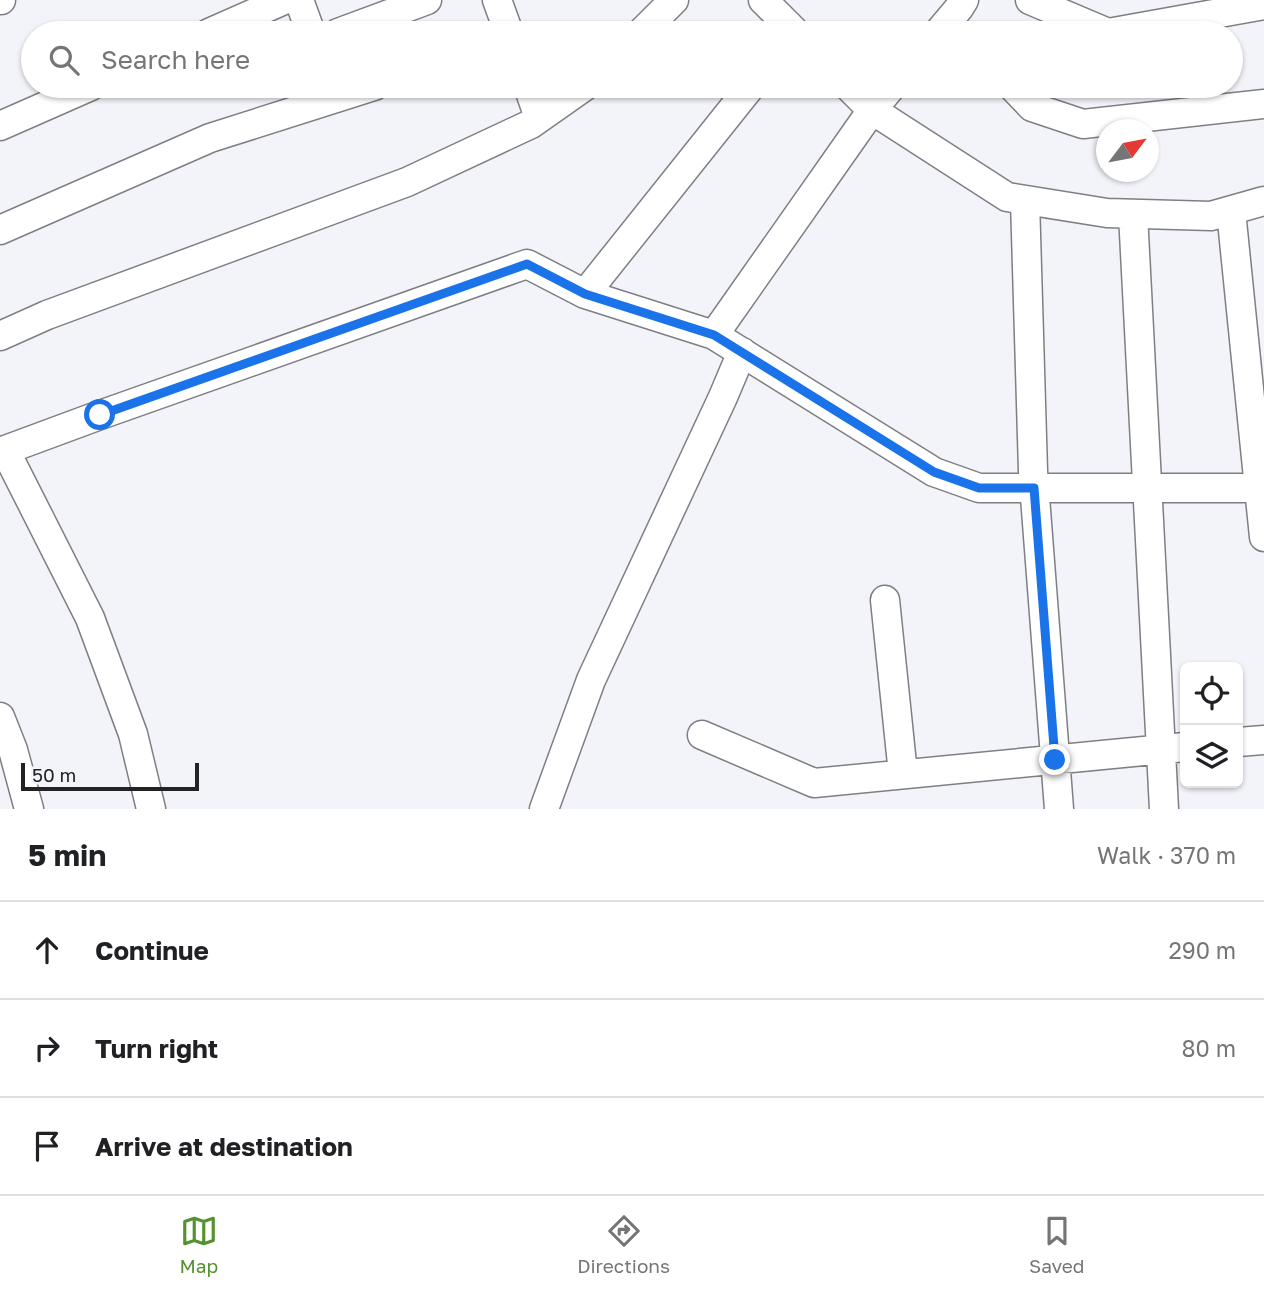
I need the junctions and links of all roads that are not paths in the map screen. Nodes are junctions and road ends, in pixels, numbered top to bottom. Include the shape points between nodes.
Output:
1 (284, 0) edge
2 (299, 0) edge
3 (427, 0) edge
4 (497, 0) edge
5 (674, 0) edge
6 (763, 0) edge
7 (1030, 0) edge
8 (1264, 5) edge
9 (236, 21) edge
10 (307, 21) edge
11 (370, 21) edge
12 (505, 21) edge
13 (653, 21) edge
14 (783, 21) edge
15 (1080, 21) edge
16 (1175, 21) edge
17 (64, 98) edge
18 (315, 98) edge
19 (532, 98) edge
20 (568, 98) edge
21 (741, 98) edge
22 (860, 98) edge
23 (882, 98) edge
24 (1023, 98) edge
25 (1264, 104) edge
26 (872, 110) junction
27 (539, 118) junction
28 (0, 126) edge
29 (1025, 200) junction
30 (1264, 201) edge
31 (1231, 211) junction
32 (1133, 214) junction
33 (0, 230) edge
34 (585, 294) junction
35 (714, 335) junction
36 (0, 336) edge
37 (742, 352) junction
38 (2, 451) edge
39 (1034, 488) junction
40 (1148, 488) junction
41 (1262, 489) edge
42 (1264, 537) edge
43 (886, 600) dead end
44 (0, 717) edge
45 (702, 735) dead end
46 (1264, 740) edge
47 (1243, 742) edge
48 (1173, 749) edge
49 (1055, 760) junction
50 (903, 774) junction
51 (29, 809) edge
52 (151, 809) edge
53 (544, 809) edge
54 (1059, 809) edge
55 (1164, 809) edge

1 - 9 street
2 - 10 street
3 - 11 street
4 - 12 street
5 - 13 street
6 - 14 street
7 - 15 street
8 - 16 street
17 - 28 street
18 - 33 street
19 - 27 street
20 - 27 street
21 - 34 street
22 - 26 street
23 - 26 street
24 - 25 street via 1032,107 1083,124
26 - 29 street via 1007,197
26 - 35 street
27 - 36 street via 407,182
29 - 32 street
29 - 39 street
30 - 31 street
31 - 32 street via 1210,216
31 - 41 street
32 - 40 street
34 - 35 street
34 - 38 street via 527,264
35 - 37 street
37 - 39 street via 934,472 979,488
37 - 53 street via 591,680
38 - 52 street via 90,618 133,733
39 - 40 street
39 - 49 street
40 - 41 street
40 - 48 street
41 - 42 street
43 - 50 street
44 - 51 street
45 - 50 street via 814,783
46 - 47 street
48 - 49 street
48 - 55 street
49 - 50 street
49 - 54 street

